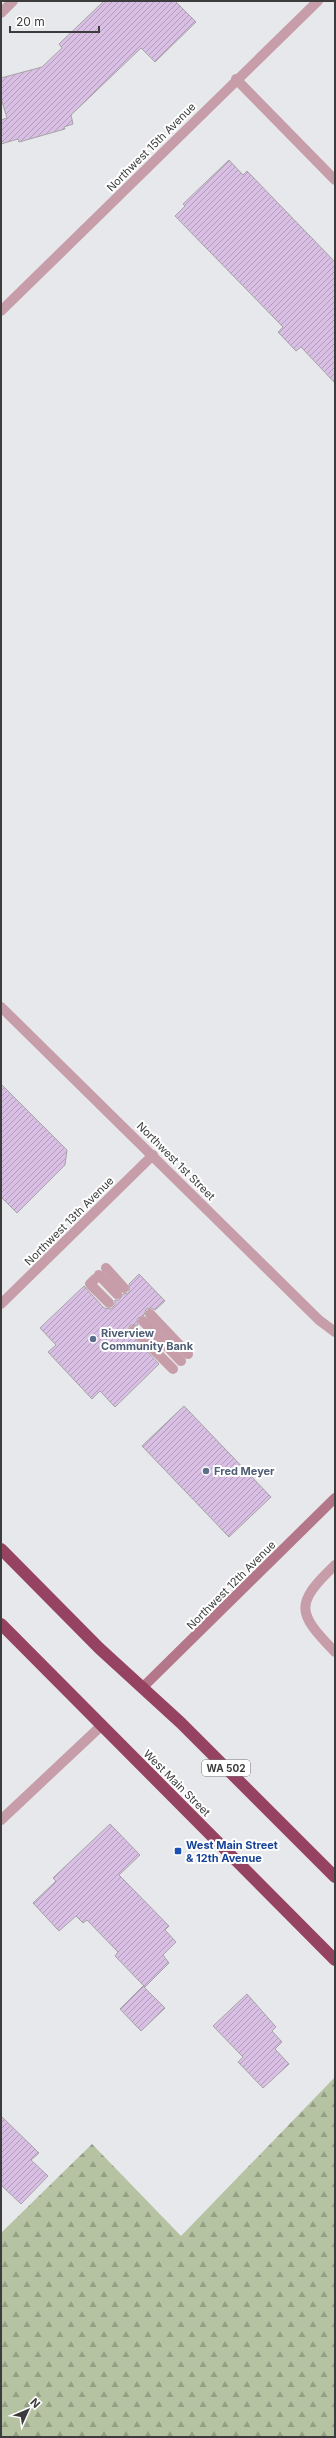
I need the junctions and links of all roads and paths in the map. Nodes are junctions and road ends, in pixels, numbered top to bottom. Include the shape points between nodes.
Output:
1 (13, 1) edge
2 (318, 1) edge
3 (1, 13) edge
4 (236, 79) junction
5 (335, 180) edge
6 (1, 312) edge
7 (1, 1007) edge
8 (153, 1155) junction
9 (121, 1291) dead end
10 (109, 1303) dead end
11 (1, 1304) edge
12 (147, 1318) dead end
13 (134, 1330) dead end
14 (335, 1332) edge
15 (184, 1358) dead end
16 (173, 1369) dead end
17 (335, 1498) edge
18 (1, 1549) edge
19 (335, 1565) edge
20 (1, 1624) edge
21 (335, 1652) edge
22 (142, 1688) junction
23 (101, 1726) junction
24 (1, 1820) edge
25 (335, 1877) edge
26 (335, 1960) edge

1 - 3 street
2 - 4 street, Northwest 15th Avenue
4 - 5 street
4 - 6 street, Northwest 15th Avenue
7 - 8 street, Northwest 1st Street
8 - 11 street, Northwest 13th Avenue
8 - 14 street, Northwest 1st Street via 319,1320
9 - 10 street via 100,1274 90,1284
12 - 15 street
13 - 16 street
17 - 22 street, Northwest 12th Avenue
18 - 22 highway, WA 502
19 - 21 street via 309,1592 306,1603 306,1615 310,1626
20 - 23 highway, West Main Street
22 - 25 highway, WA 502
23 - 24 street
23 - 26 highway, West Main Street

